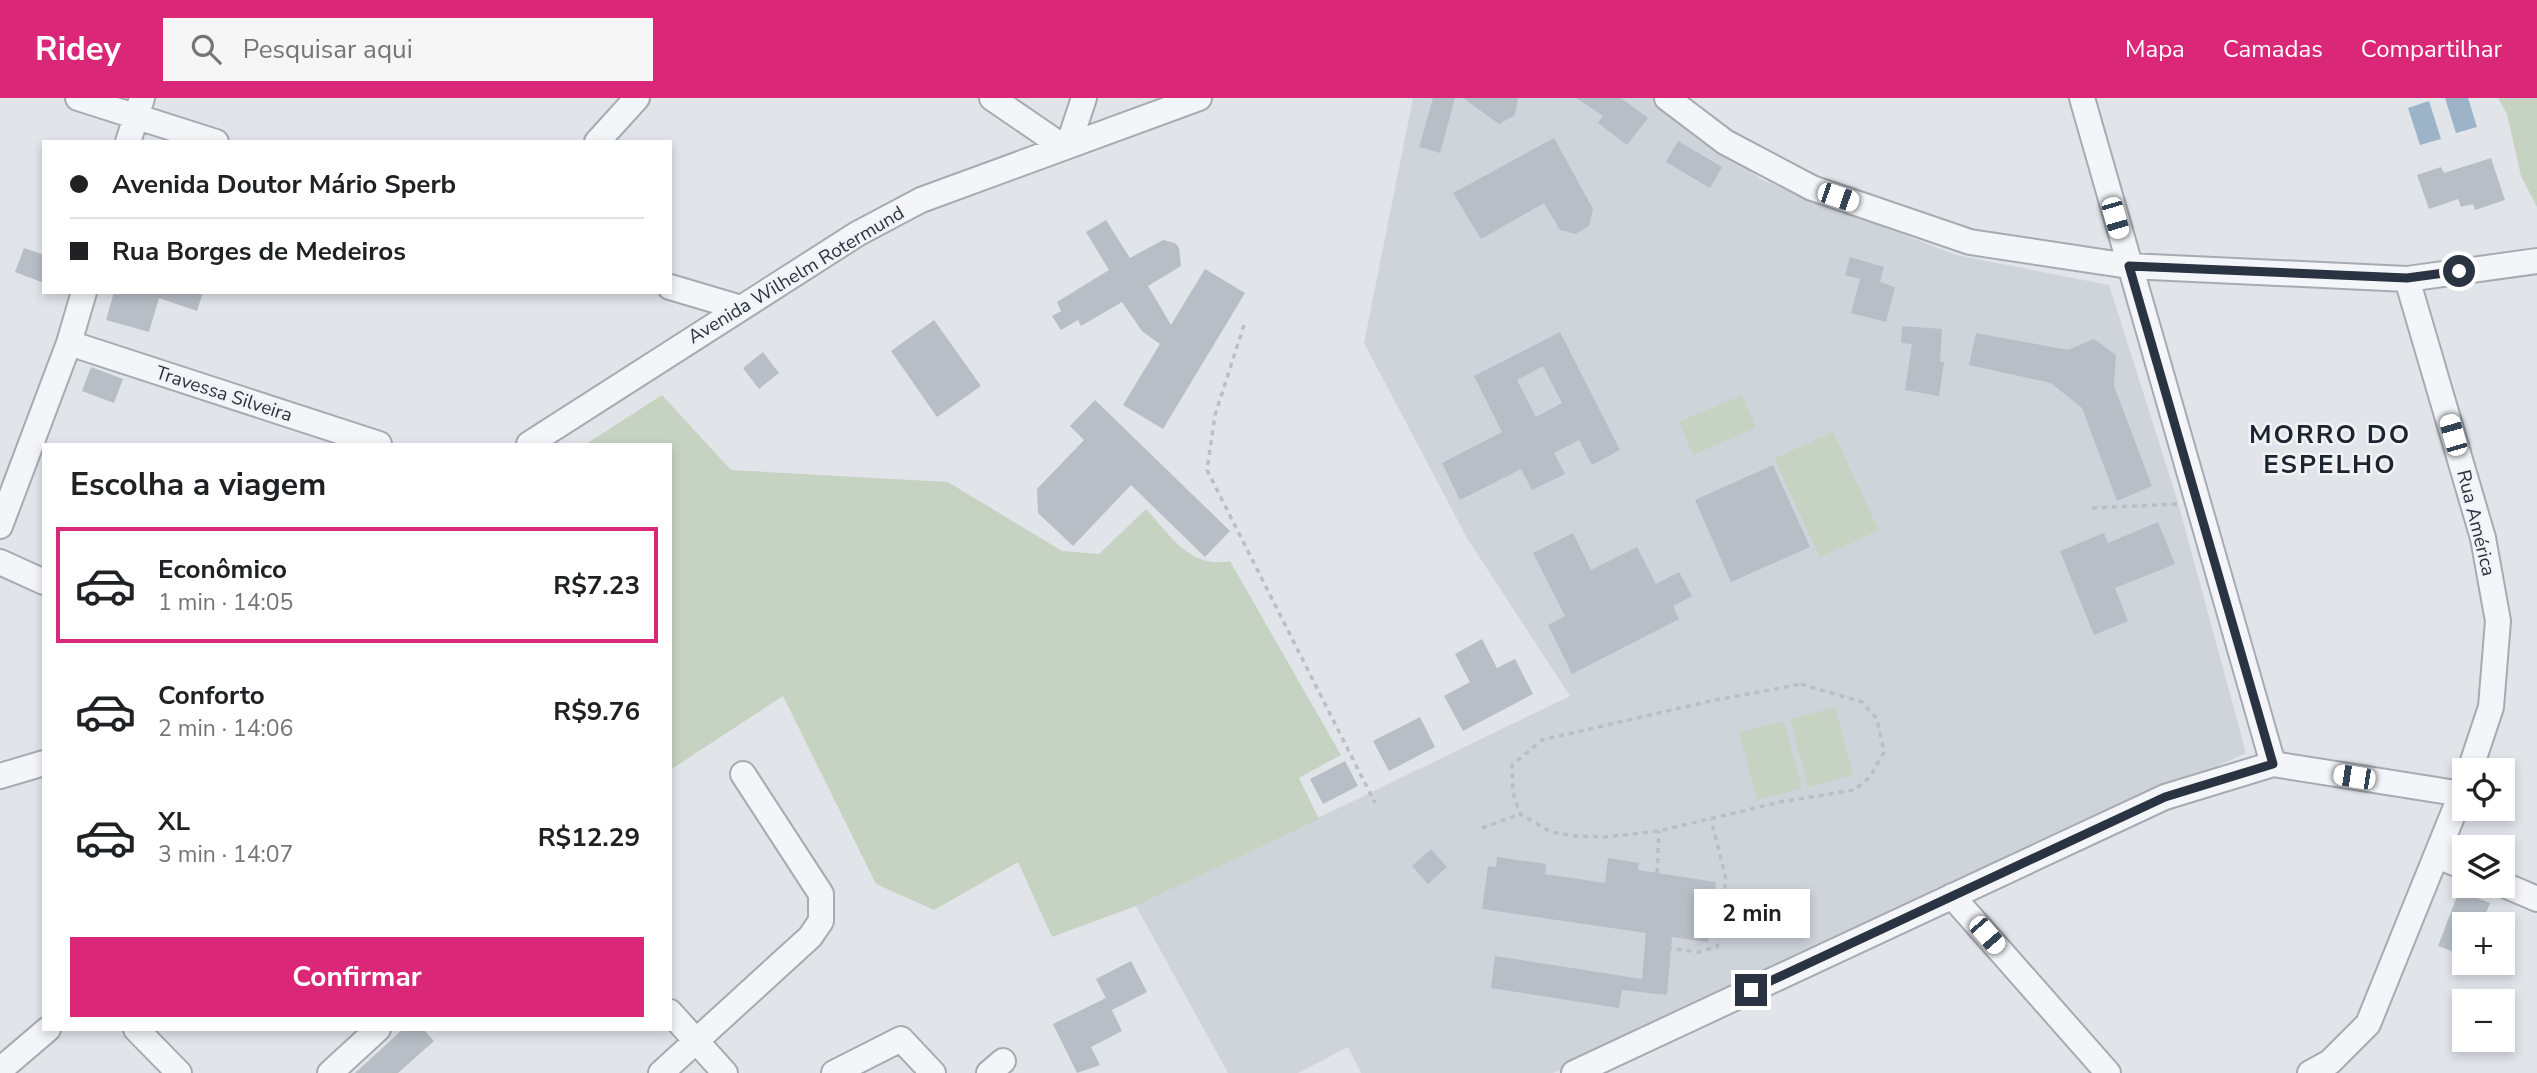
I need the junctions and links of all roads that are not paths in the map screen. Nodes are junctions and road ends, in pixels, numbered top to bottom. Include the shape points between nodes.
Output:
1 (78, 98) edge
2 (637, 98) edge
3 (992, 98) edge
4 (1084, 98) edge
5 (1199, 98) edge
6 (1667, 98) edge
7 (2082, 98) edge
8 (139, 106) edge
9 (129, 140) edge
10 (212, 140) edge
11 (599, 140) edge
12 (1066, 145) junction
13 (2537, 261) edge
14 (2129, 266) junction
15 (2407, 278) junction
16 (672, 288) edge
17 (83, 294) edge
18 (741, 308) junction
19 (69, 343) junction
20 (376, 443) edge
21 (531, 443) edge
22 (0, 526) edge
23 (0, 562) edge
24 (42, 581) edge
25 (2474, 758) edge
26 (42, 764) edge
27 (2273, 764) junction
28 (743, 774) dead end
29 (0, 776) edge
30 (2452, 789) edge
31 (2452, 818) edge
32 (2437, 856) junction
33 (2452, 862) edge
34 (2515, 890) edge
35 (1952, 895) junction
36 (2537, 899) edge
37 (672, 1014) edge
38 (46, 1031) edge
39 (138, 1031) edge
40 (376, 1031) edge
41 (697, 1042) junction
42 (2320, 1068) edge
43 (0, 1070) edge
44 (179, 1073) edge
45 (330, 1073) edge
46 (661, 1073) edge
47 (725, 1073) edge
48 (834, 1073) edge
49 (933, 1073) edge
50 (1574, 1073) edge
51 (2108, 1073) edge

1 - 8 street
2 - 11 street
3 - 12 street
4 - 12 street
5 - 12 street, Avenida Wilhelm Rotermund
6 - 14 street via 1725,142 1812,188 1970,242
7 - 14 street
8 - 9 street
8 - 10 street
12 - 18 street, Avenida Wilhelm Rotermund via 921,200 857,234
13 - 15 street
14 - 15 street
14 - 27 street
15 - 25 street, Rua América via 2483,538 2498,621 2490,707
16 - 18 street
17 - 19 street
18 - 21 street, Avenida Wilhelm Rotermund
19 - 20 street, Travessa Silveira
19 - 22 street
23 - 24 street
26 - 29 street
27 - 30 street
27 - 35 street via 2165,797
28 - 41 street via 821,894 822,914 810,937
31 - 32 street
32 - 33 street
32 - 42 street via 2368,1024
34 - 36 street
35 - 50 street
35 - 51 street
37 - 41 street
38 - 43 street
39 - 44 street
40 - 45 street
41 - 46 street
41 - 47 street
48 - 49 street via 901,1039

